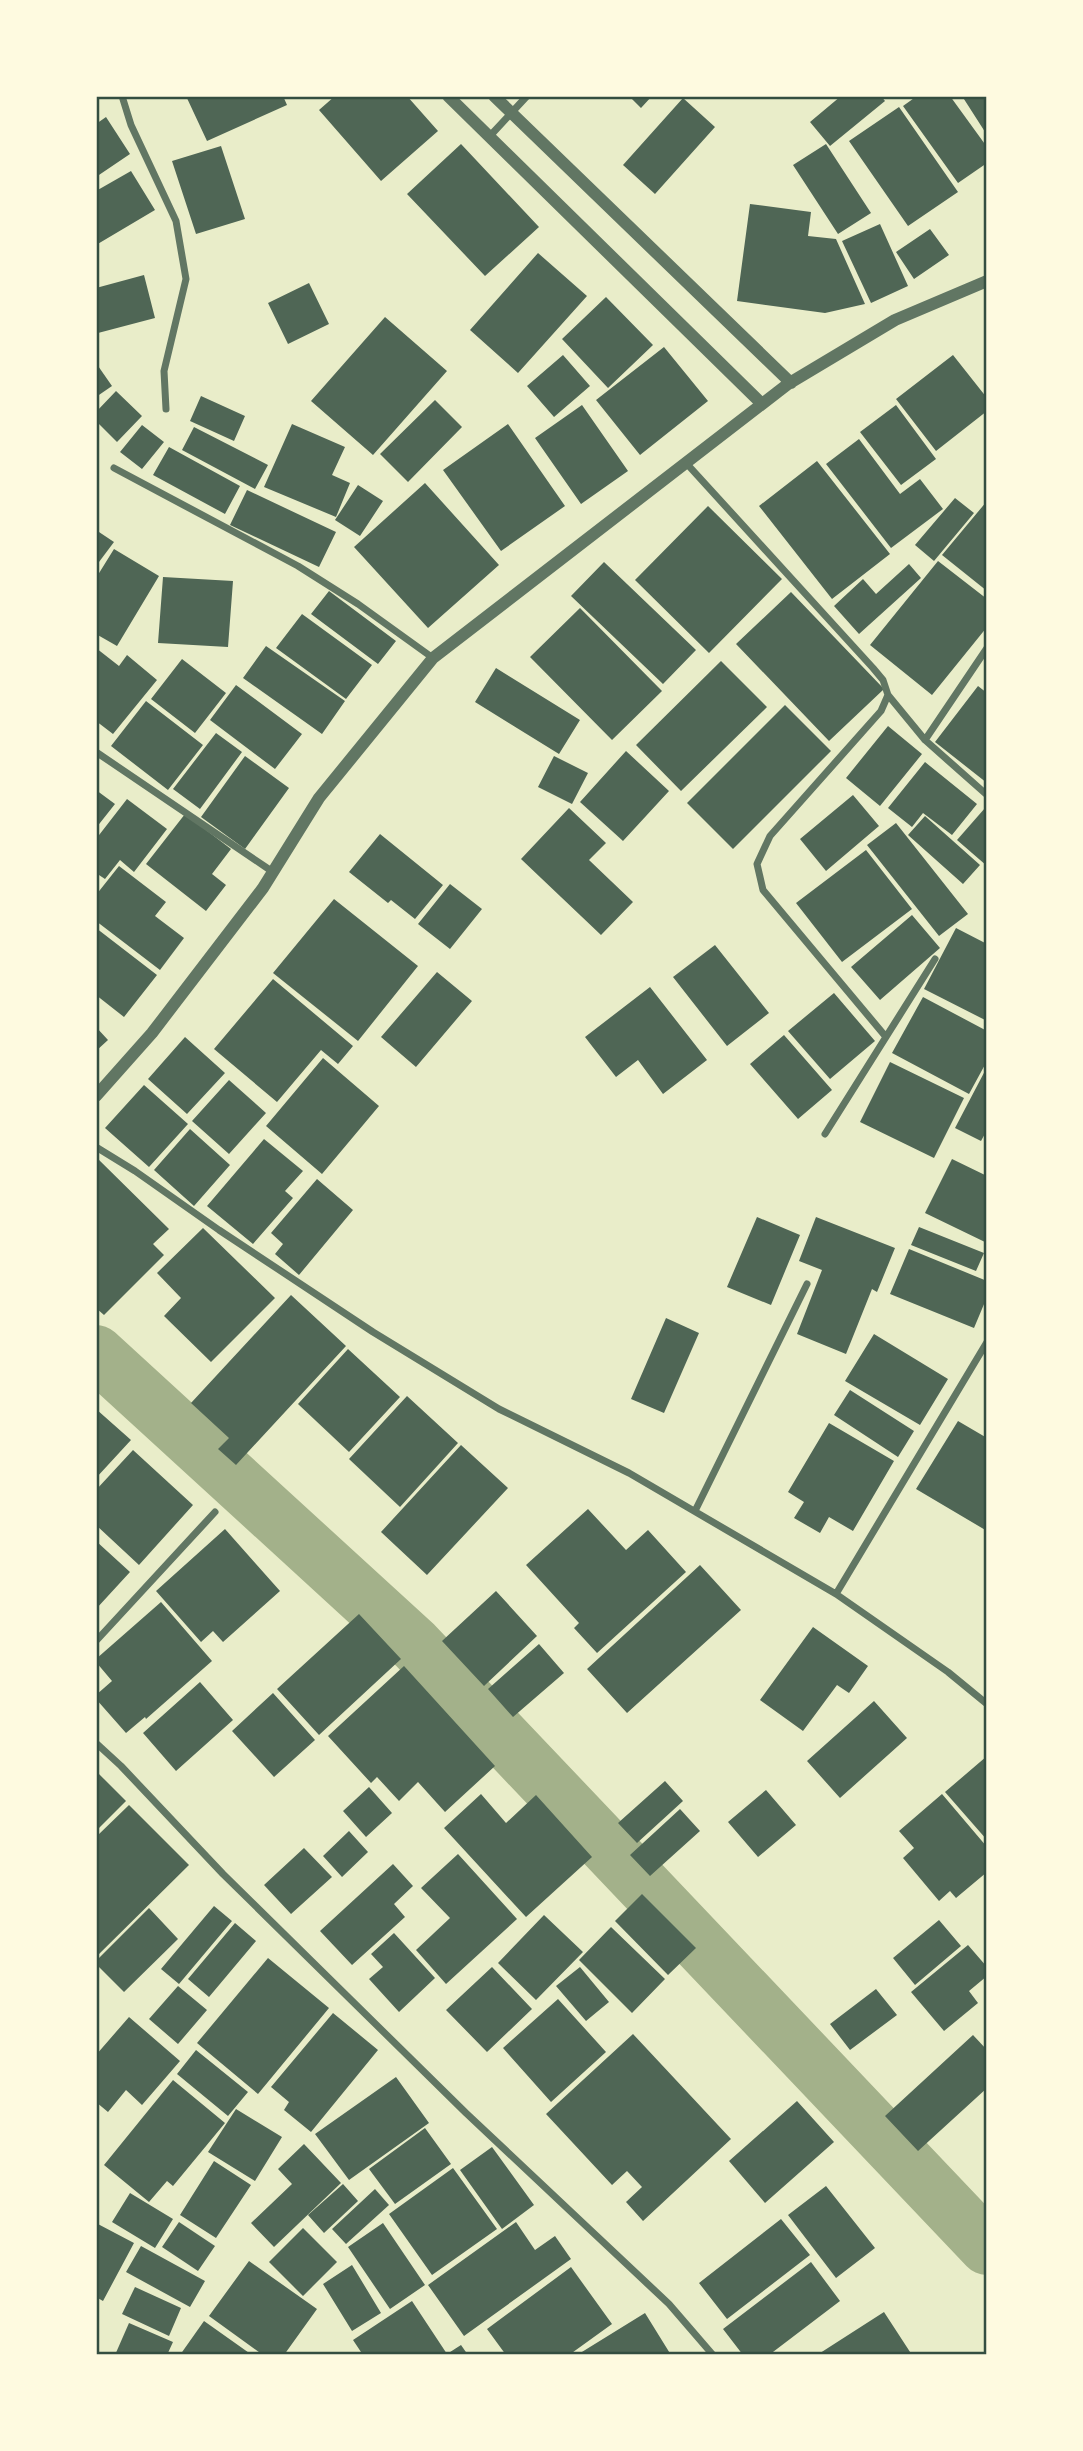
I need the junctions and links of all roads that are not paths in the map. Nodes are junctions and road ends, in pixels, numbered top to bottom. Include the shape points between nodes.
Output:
1 (122, 96) edge
2 (448, 96) edge
3 (494, 96) edge
4 (527, 96) edge
5 (511, 115) junction
6 (488, 138) junction
7 (987, 281) edge
8 (790, 383) junction
9 (762, 404) junction
10 (166, 409) dead end
11 (687, 464) junction
12 (114, 468) dead end
13 (987, 648) edge
14 (433, 657) junction
15 (888, 695) junction
16 (925, 740) junction
17 (96, 752) edge
18 (987, 795) edge
19 (273, 872) junction
20 (935, 959) dead end
21 (886, 1037) junction
22 (96, 1096) edge
23 (825, 1134) dead end
24 (96, 1147) edge
25 (807, 1284) dead end
26 (987, 1342) edge
27 (695, 1511) junction
28 (215, 1512) dead end
29 (836, 1594) junction
30 (96, 1641) edge
31 (987, 1704) edge
32 (96, 1743) edge
33 (713, 2355) edge

1 - 10 street via 176,222 186,279 164,371
2 - 6 street
3 - 5 street
4 - 5 street
5 - 6 street
5 - 8 street
6 - 9 street
7 - 8 street via 895,320
8 - 9 street
9 - 11 street
11 - 14 street
11 - 15 street via 878,674
12 - 14 street via 298,566
13 - 16 street
14 - 19 street via 319,799
15 - 16 street
15 - 21 street via 881,711 769,836 757,864 763,890
16 - 18 street
17 - 19 street
19 - 22 street via 152,1033
20 - 21 street
21 - 23 street
24 - 27 street via 373,1332 499,1409
25 - 27 street
26 - 29 street
27 - 29 street
28 - 30 street
29 - 31 street
32 - 33 street via 466,2113 668,2304

